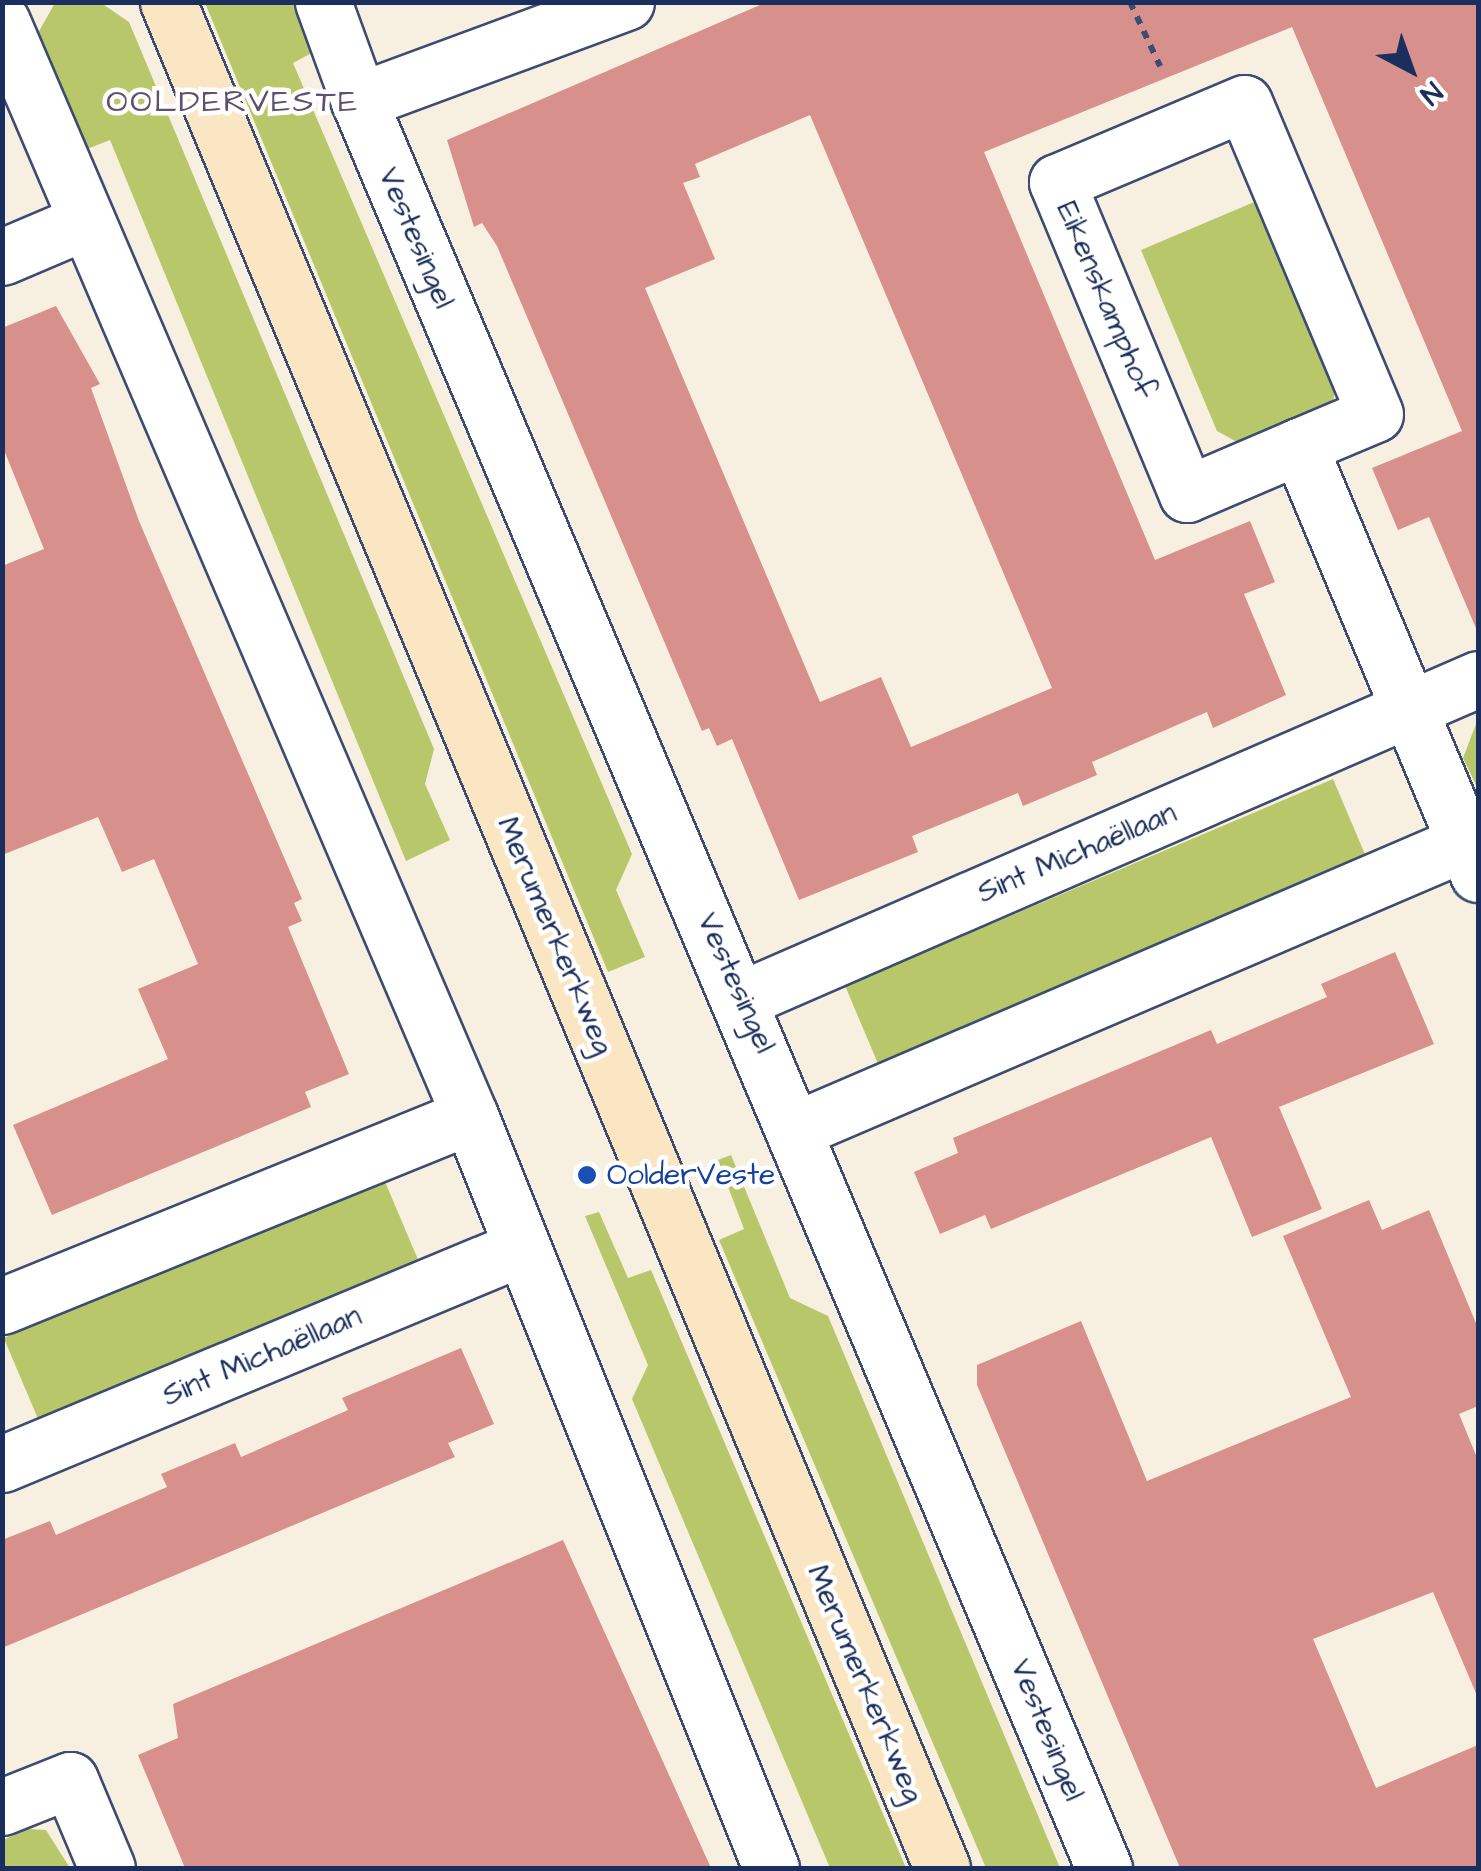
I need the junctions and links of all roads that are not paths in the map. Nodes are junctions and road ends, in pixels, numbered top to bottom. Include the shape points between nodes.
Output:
1 (168, 2) edge
2 (323, 2) edge
3 (626, 2) edge
4 (2, 22) edge
5 (359, 100) junction
6 (87, 221) junction
7 (2, 257) edge
8 (1299, 446) junction
9 (1478, 680) edge
10 (1410, 709) junction
11 (1474, 851) edge
12 (744, 998) junction
13 (470, 1116) junction
14 (799, 1128) junction
15 (521, 1248) junction
16 (2, 1306) edge
17 (2, 1464) edge
18 (2, 1807) edge
19 (107, 1868) edge
20 (771, 1868) edge
21 (942, 1868) edge
22 (1104, 1868) edge

1 - 21 street, Merumerkerkweg
2 - 5 street, Vestesingel
3 - 5 street
4 - 6 street
5 - 12 street, Vestesingel
6 - 7 street
6 - 13 street
8 - 8 street, Eikenskamphof via 1187,494 1056,182 1244,103 1375,414
8 - 10 street
9 - 10 street, Sint Michaëllaan
10 - 11 street
10 - 12 street, Sint Michaëllaan
11 - 14 street
12 - 14 street, Vestesingel
13 - 15 street
13 - 16 street
14 - 22 street, Vestesingel
15 - 17 street, Sint Michaëllaan
15 - 20 street
18 - 19 street via 70,1780

